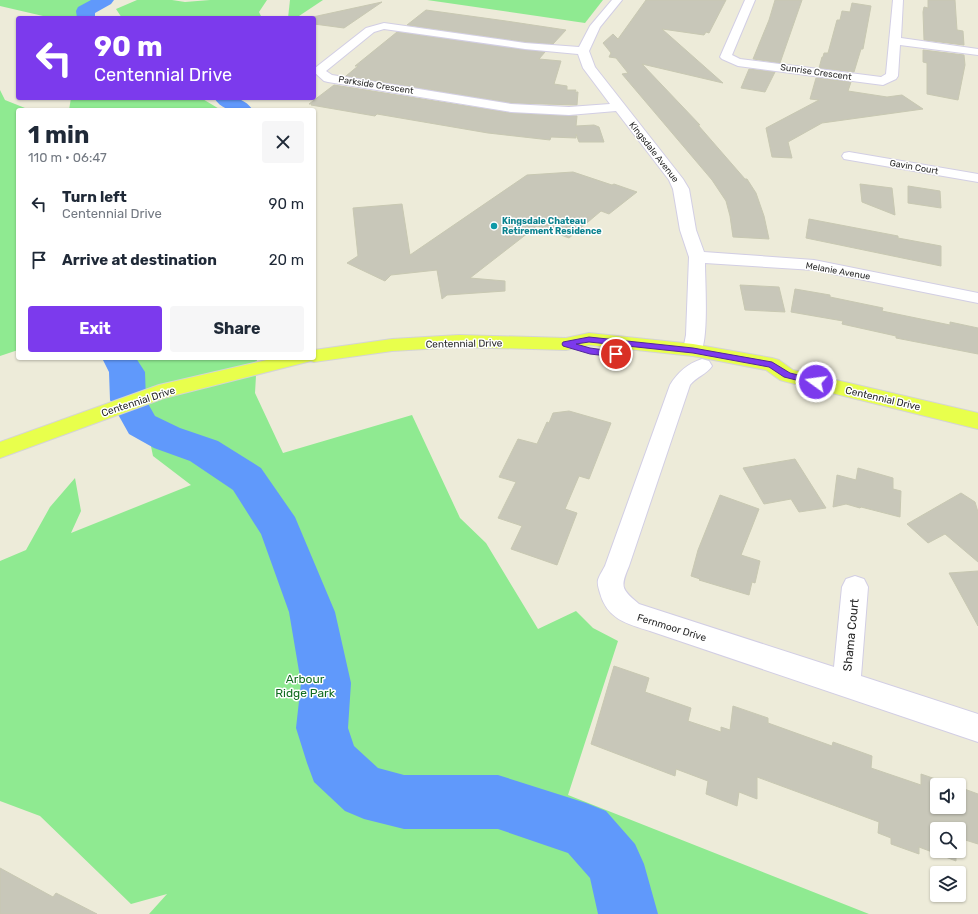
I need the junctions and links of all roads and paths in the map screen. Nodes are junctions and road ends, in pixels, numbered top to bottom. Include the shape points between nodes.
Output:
1 (617, 0) edge
2 (750, 0) edge
3 (898, 0) edge
4 (894, 41) junction
5 (583, 51) junction
6 (978, 52) edge
7 (619, 107) junction
8 (849, 156) dead end
9 (978, 178) edge
10 (697, 256) junction
11 (978, 298) edge
12 (316, 356) edge
13 (697, 358) junction
14 (295, 360) edge
15 (978, 421) edge
16 (0, 450) edge
17 (855, 587) dead end
18 (846, 684) junction
19 (978, 728) edge

1 - 5 street via 595,26
2 - 4 street, Sunrise Crescent via 726,57 738,62 883,81 892,76
3 - 4 street, Sunrise Crescent
4 - 6 street
5 - 7 street, Kingsdale Avenue via 589,68
5 - 7 street, Parkside Crescent via 525,46 384,26 370,30 319,71 328,78 511,108 569,111
7 - 10 street, Kingsdale Avenue via 676,179 681,189 688,230
8 - 9 street, Gavin Court
10 - 11 street, Melanie Avenue via 814,265
10 - 13 street, Kingsdale Avenue
12 - 13 main road, Centennial Drive via 392,345 458,341 566,344 590,351 670,360
13 - 15 main road, Centennial Drive via 770,379 787,375
13 - 18 street, Fernmoor Drive via 683,379 610,581 614,600 631,614
14 - 16 main road, Centennial Drive via 159,392
17 - 18 street, Shama Court
18 - 19 street, Fernmoor Drive

